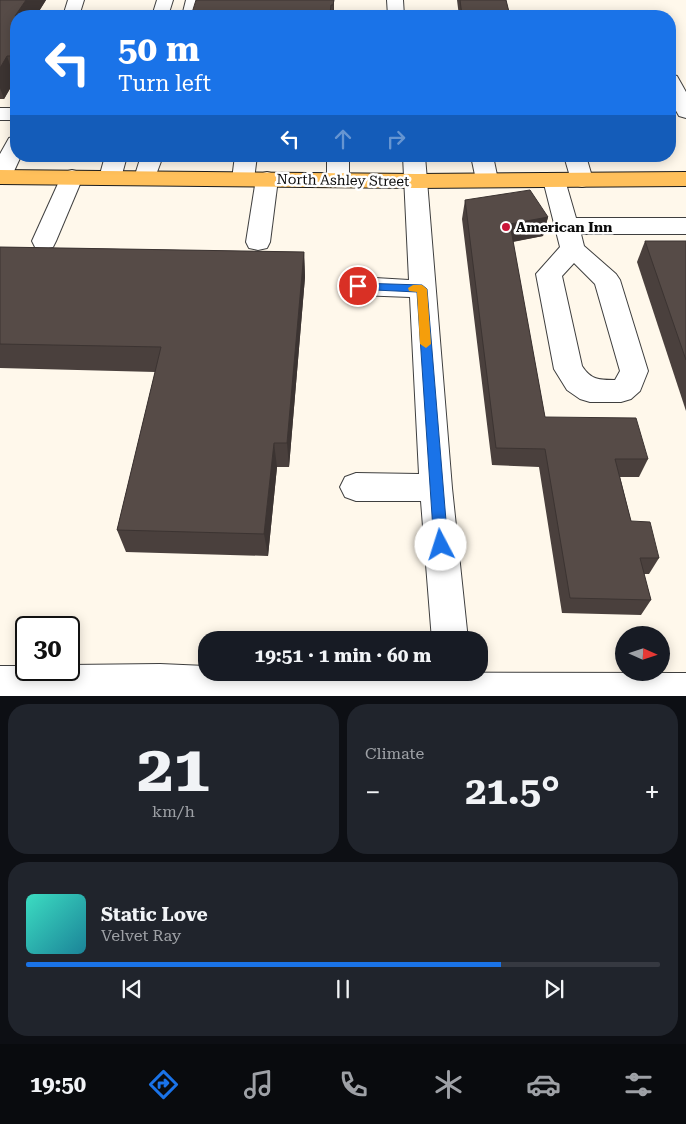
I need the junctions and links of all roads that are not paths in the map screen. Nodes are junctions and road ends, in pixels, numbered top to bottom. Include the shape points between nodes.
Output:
1 (676, 92) edge
2 (686, 112) edge
3 (10, 156) edge
4 (114, 162) edge
5 (150, 162) edge
6 (245, 162) edge
7 (338, 162) edge
8 (483, 162) edge
9 (577, 162) edge
10 (415, 168) edge
11 (1, 177) edge
12 (72, 178) junction
13 (110, 178) junction
14 (145, 178) junction
15 (243, 179) junction
16 (267, 179) junction
17 (686, 179) edge
18 (338, 180) junction
19 (487, 180) junction
20 (554, 180) junction
21 (582, 180) junction
22 (686, 226) edge
23 (570, 238) junction
24 (44, 241) dead end
25 (258, 242) dead end
26 (358, 286) dead end
27 (422, 289) junction
28 (356, 487) dead end
29 (436, 488) junction
30 (449, 631) edge
31 (0, 685) edge
32 (454, 687) edge
33 (686, 692) edge

1 - 2 street
3 - 11 street
4 - 13 street
5 - 14 street
6 - 15 street
7 - 18 street
8 - 19 street
9 - 21 street
10 - 18 main road, North Ashley Street
10 - 19 main road, North Ashley Street
10 - 27 street
11 - 12 main road, North Ashley Street
12 - 13 main road, North Ashley Street
12 - 24 street
13 - 14 main road, North Ashley Street
14 - 15 main road, North Ashley Street
15 - 16 main road, North Ashley Street
16 - 18 main road, North Ashley Street
16 - 25 street
17 - 21 main road, North Ashley Street
19 - 20 main road, North Ashley Street
20 - 21 main road, North Ashley Street
20 - 23 street
22 - 23 street
23 - 23 street via 549,274 568,369 577,382 590,391 621,392 630,383 634,371 607,280
26 - 27 street
27 - 29 street
28 - 29 street
29 - 30 street
31 - 32 street via 160,683
32 - 33 street

